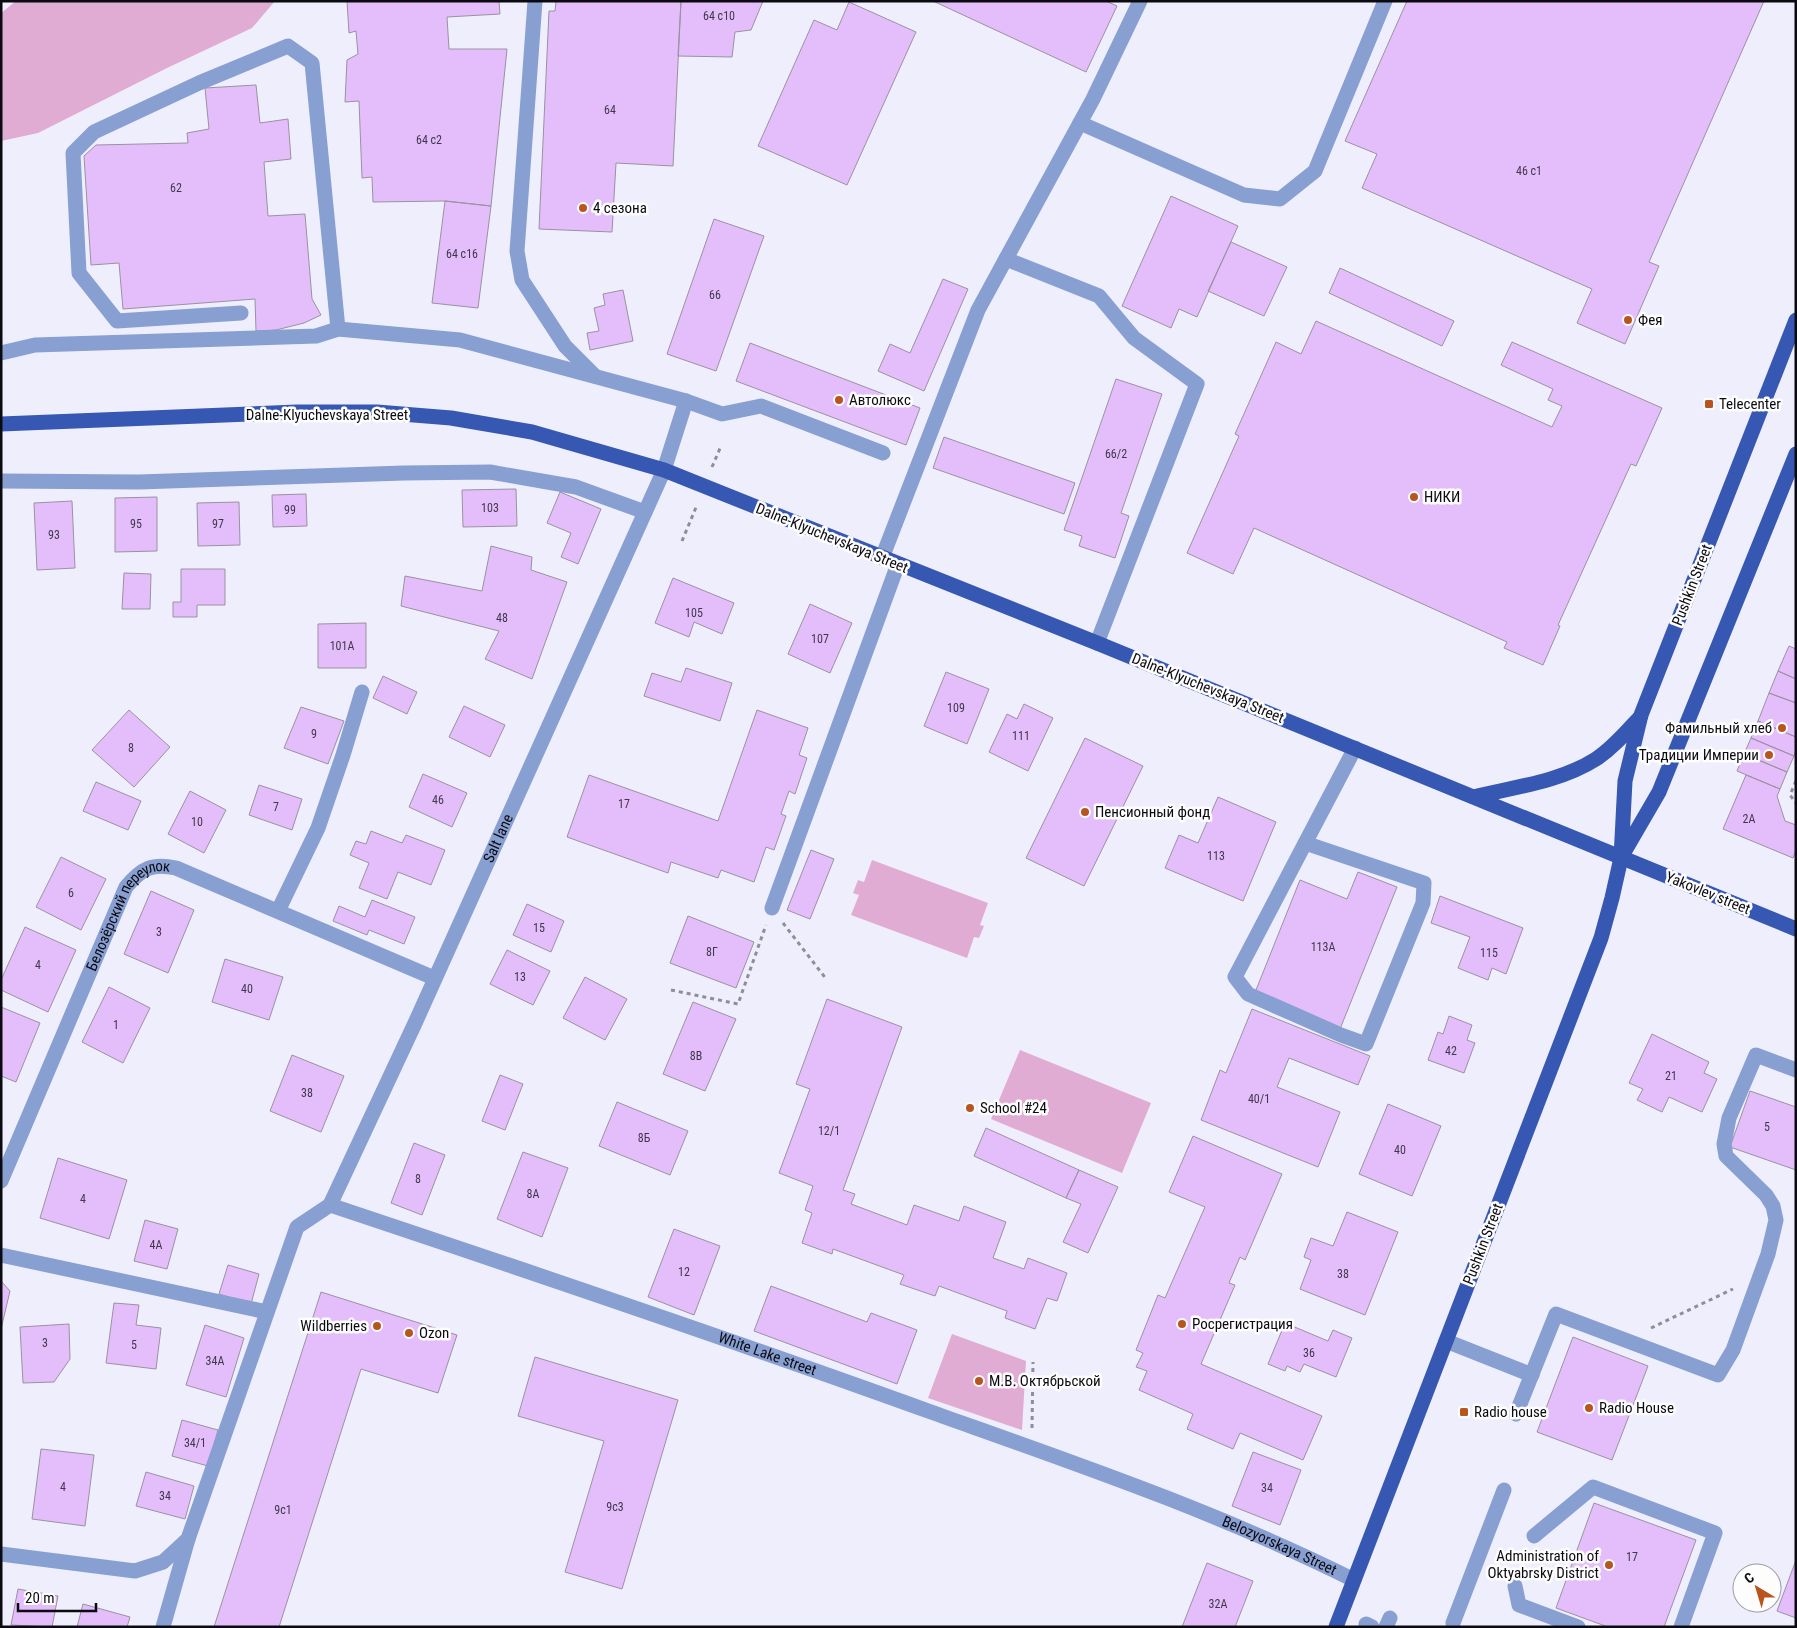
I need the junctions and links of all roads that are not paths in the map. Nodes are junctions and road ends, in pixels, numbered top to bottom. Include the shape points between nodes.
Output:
1 (535, 1) edge
2 (1140, 1) edge
3 (1385, 1) edge
4 (1080, 123) junction
5 (1006, 259) junction
6 (242, 313) dead end
7 (1796, 320) edge
8 (338, 329) junction
9 (1, 353) edge
10 (596, 377) junction
11 (686, 402) junction
12 (1, 424) edge
13 (884, 453) dead end
14 (1796, 454) edge
15 (664, 470) junction
16 (1, 481) edge
17 (644, 512) junction
18 (882, 558) junction
19 (898, 564) junction
20 (1097, 643) junction
21 (362, 692) dead end
22 (1641, 715) junction
23 (1355, 748) junction
24 (1474, 797) junction
25 (1305, 843) junction
26 (1621, 858) junction
27 (772, 908) road end
28 (278, 911) junction
29 (1796, 929) edge
30 (434, 978) junction
31 (1796, 1070) edge
32 (1, 1181) edge
33 (330, 1205) junction
34 (1, 1255) edge
35 (267, 1312) junction
36 (1446, 1341) junction
37 (1532, 1375) junction
38 (1516, 1414) dead end
39 (1504, 1490) dead end
40 (1203, 1512) joint
41 (1534, 1536) dead end
42 (188, 1539) junction
43 (1, 1554) edge
44 (1354, 1580) junction
45 (1515, 1586) dead end
46 (1453, 1622) dead end
47 (162, 1627) edge
48 (1336, 1627) edge
49 (1386, 1627) edge
50 (1392, 1627) edge
51 (1578, 1627) edge
52 (1681, 1627) edge

1 - 10 street via 517,251 522,280 565,346
2 - 4 street
3 - 4 street via 1314,170 1280,200 1244,195
4 - 5 street
5 - 18 street via 978,310
5 - 20 street via 1099,296 1134,338 1197,384
6 - 8 street via 117,321 78,273 73,153 94,132 288,46 312,63
7 - 22 main road, Pushkin Street
8 - 9 street via 316,336 34,345
8 - 10 street via 460,340
10 - 11 street
11 - 13 street via 722,414 761,406
11 - 15 street, Salt lane
12 - 15 main road, Dalne-Klyuchevskaya Street via 297,412 377,412 451,418 532,432
14 - 26 main road, Pushkin Street via 1659,792
15 - 17 street, Salt lane
15 - 18 main road, Dalne-Klyuchevskaya Street
16 - 17 street via 139,482 490,472 576,487
17 - 30 street, Salt lane
18 - 19 main road, Dalne-Klyuchevskaya Street
19 - 20 main road, Dalne-Klyuchevskaya Street
19 - 27 street
20 - 23 main road, Dalne-Klyuchevskaya Street
21 - 28 street via 318,828
22 - 24 main road via 1596,759 1555,778
22 - 26 main road, Pushkin Street via 1625,781
23 - 24 main road, Dalne-Klyuchevskaya Street
23 - 25 street
24 - 26 main road, Dalne-Klyuchevskaya Street
25 - 25 street via 1235,977 1248,994 1366,1044 1423,903 1424,883
26 - 29 main road, Yakovlev street
26 - 36 main road, Pushkin Street via 1601,938
28 - 30 street, Белозёрский переулок
28 - 32 street, Белозёрский переулок via 176,868 150,866 136,874 126,887
30 - 33 street, Salt lane
31 - 37 street via 1756,1055 1729,1118 1724,1144 1726,1156 1766,1195 1776,1220 1768,1254 1733,1350 1718,1375 1556,1314
33 - 35 street via 298,1227
33 - 40 street, White Lake street via 715,1334
34 - 35 street
35 - 42 street
36 - 37 street
36 - 44 main road, Pushkin Street
37 - 38 street
39 - 46 street
40 - 44 street, Belozyorskaya Street
41 - 52 street via 1593,1486 1715,1533
42 - 43 street via 163,1562 135,1571
42 - 47 street
44 - 48 main road, Pushkin Street
45 - 51 street via 1519,1605
49 - 50 street via 1390,1618

